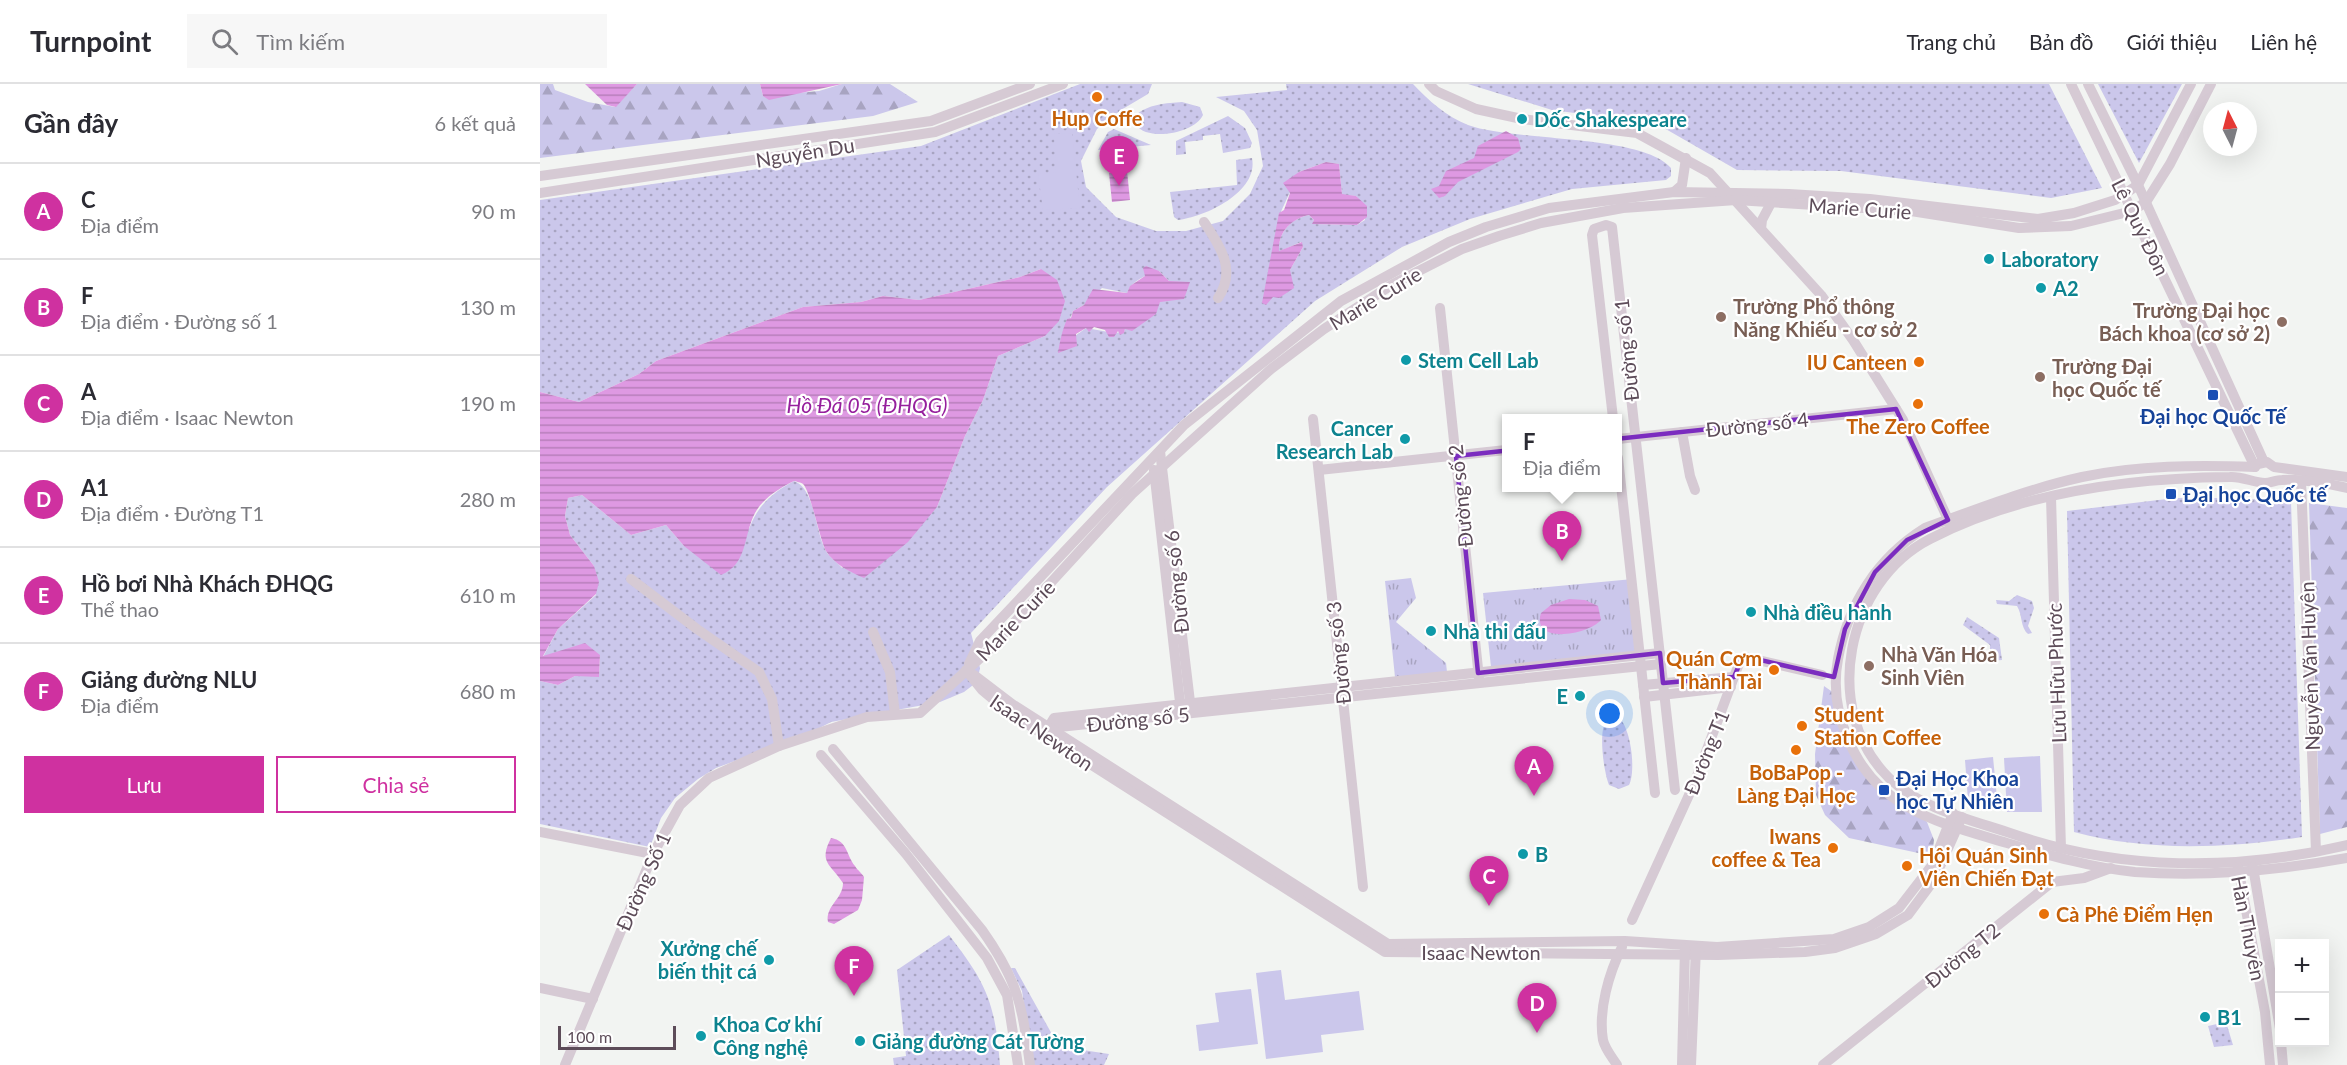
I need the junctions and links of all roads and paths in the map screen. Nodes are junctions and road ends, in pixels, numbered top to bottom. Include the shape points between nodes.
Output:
1 (1030, 84) edge
2 (1063, 84) edge
3 (1429, 84) edge
4 (2071, 84) edge
5 (2088, 84) edge
6 (2191, 84) edge
7 (2209, 85) edge
8 (931, 121) junction
9 (935, 132) junction
10 (1686, 158) junction
11 (540, 176) edge
12 (2138, 185) junction
13 (1674, 192) junction
14 (540, 193) edge
15 (2124, 195) junction
16 (1732, 196) junction
17 (2145, 202) junction
18 (1771, 203) junction
19 (2132, 211) junction
20 (1204, 222) dead end
21 (1761, 229) junction
22 (2177, 270) junction
23 (2165, 276) junction
24 (1218, 298) dead end
25 (1440, 308) dead end
26 (1321, 324) junction
27 (1896, 409) junction
28 (1613, 414) edge
29 (1313, 419) dead end
30 (1682, 432) junction
31 (1636, 437) junction
32 (1622, 438) edge
33 (1502, 450) edge
34 (1160, 451) junction
35 (1456, 456) junction
36 (1151, 460) junction
37 (2264, 465) junction
38 (1318, 470) junction
39 (1159, 472) junction
40 (2347, 477) edge
41 (2257, 480) junction
42 (2272, 481) junction
43 (2301, 481) junction
44 (2347, 488) edge
45 (1695, 490) dead end
46 (1621, 492) edge
47 (2051, 497) junction
48 (1950, 524) junction
49 (631, 579) dead end
50 (873, 632) dead end
51 (1661, 659) junction
52 (1640, 661) junction
53 (966, 670) junction
54 (1849, 674) junction
55 (1835, 675) junction
56 (1479, 678) junction
57 (1732, 682) junction
58 (1643, 685) junction
59 (1664, 689) junction
60 (1342, 693) junction
61 (1644, 697) junction
62 (1186, 709) junction
63 (895, 714) junction
64 (779, 746) junction
65 (832, 749) dead end
66 (821, 755) dead end
67 (1675, 790) dead end
68 (1655, 793) dead end
69 (1957, 815) junction
70 (1953, 827) junction
71 (540, 832) edge
72 (2347, 845) edge
73 (2061, 849) junction
74 (2316, 851) junction
75 (653, 854) junction
76 (2347, 858) edge
77 (2112, 863) junction
78 (2238, 867) junction
79 (2253, 867) junction
80 (1363, 887) dead end
81 (1632, 920) dead end
82 (1625, 941) junction
83 (1690, 950) junction
84 (1619, 953) junction
85 (540, 988) edge
86 (594, 999) junction
87 (2275, 999) edge
88 (2282, 1047) edge
89 (565, 1065) edge
90 (1018, 1065) edge
91 (1030, 1065) edge
92 (1617, 1065) edge
93 (1682, 1065) edge
94 (1691, 1065) edge
95 (1823, 1065) edge
96 (2270, 1065) edge
97 (2283, 1065) edge

1 - 8 street, Nguyễn Du
2 - 9 street, Nguyễn Du
3 - 10 street via 1476,109 1522,119 1637,133
4 - 15 street, Lê Quý Đôn
5 - 12 street, Lê Quý Đôn
6 - 12 street
7 - 17 street via 2170,164
8 - 9 street
8 - 11 street, Nguyễn Du
9 - 14 street, Nguyễn Du
10 - 13 street via 1682,185
10 - 16 street via 1710,173
12 - 15 street, Marie Curie
12 - 17 street, Lê Quý Đôn
13 - 16 street, Marie Curie
13 - 26 street, Marie Curie via 1550,208 1486,227 1399,267 1341,301
15 - 16 street, Marie Curie via 2093,207 2038,219 1870,199
15 - 19 street, Lê Quý Đôn
16 - 18 street, Marie Curie
16 - 21 street
16 - 26 street, Marie Curie via 1591,213 1499,236 1462,249
17 - 19 street
17 - 22 street, Lê Quý Đôn
18 - 19 street, Marie Curie via 1911,211 2019,228 2071,226
18 - 21 street
19 - 23 street, Lê Quý Đôn
20 - 24 street via 1223,250 1227,264 1226,280
21 - 27 street via 1824,299
22 - 23 street
22 - 37 street, Lê Quý Đôn
23 - 37 street, Lê Quý Đôn
25 - 35 street, Đường số 2
26 - 34 street, Marie Curie via 1184,425
26 - 39 street, Marie Curie
27 - 30 street, Đường số 4
27 - 48 street
28 - 31 street, Đường số 1 via 1593,235 1594,229 1606,225 1612,227
29 - 38 street, Đường số 3
30 - 31 street, Đường số 4
30 - 45 street
31 - 32 street, Đường số 4
31 - 51 street, Đường số 1
33 - 35 street
34 - 36 street, Marie Curie
34 - 39 street, Đường số 6
35 - 38 street
35 - 56 street, Đường số 2
36 - 39 street, Đường số 6
36 - 53 street, Marie Curie via 981,641
37 - 40 street
37 - 41 street via 2254,474
37 - 42 street via 2275,476
37 - 48 street via 2150,469 2084,477 2016,495
38 - 60 street, Đường số 3
39 - 53 street, Marie Curie via 1132,494 989,650
39 - 62 street, Đường số 6
41 - 42 street
41 - 47 street via 2147,480
42 - 43 street
43 - 44 street
43 - 74 street, Nguyễn Văn Huyên
46 - 52 street
47 - 48 street
47 - 73 street, Lưu Hữu Phước
48 - 54 street via 1914,548 1883,577 1860,622
48 - 55 street via 1925,528 1875,572 1863,588 1845,629
49 - 64 street via 759,672 771,699
50 - 63 street via 890,672
51 - 52 street, Đường số 5
51 - 59 street, Đường số 1
52 - 56 street, Đường số 5
52 - 58 street
53 - 63 street via 920,713
53 - 82 street, Isaac Newton via 1012,704 1382,942
53 - 84 street, Isaac Newton via 1007,711 1378,950
54 - 55 street
54 - 69 street via 1854,719 1877,764 1905,791
55 - 57 street, Đường T1 via 1828,669 1822,675 1745,657 1736,666
55 - 70 street via 1842,725 1853,753 1869,777 1899,804
56 - 60 street, Đường số 5
57 - 59 street
57 - 81 street, Đường T1 via 1694,784
58 - 59 street
58 - 61 street
59 - 61 street
59 - 67 street, Đường số 1
60 - 62 street, Đường số 5
60 - 80 street, Đường số 3
61 - 68 street
62 - 62 street, Đường số 5 via 1054,718 1051,723 1059,727
63 - 64 street via 867,717
64 - 75 street, Đường Số 1 via 709,778 680,805
65 - 91 street via 1003,960 1018,992
66 - 90 street via 987,957 1007,995
69 - 70 street, Isaac Newton
69 - 73 street
70 - 77 street via 2053,855
70 - 83 street, Isaac Newton via 1934,880 1924,896 1908,915 1876,934 1835,948 1805,952
71 - 75 street
72 - 74 street
73 - 77 street
74 - 79 street
75 - 86 street, Đường Số 1
76 - 79 street
77 - 78 street via 2181,874
77 - 95 street, Đường T2 via 2084,878 2052,882
78 - 79 street
78 - 96 street, Hàn Thuyên via 2265,1012
79 - 87 street, Hàn Thuyên
82 - 83 street, Isaac Newton
82 - 84 street
83 - 84 street, Isaac Newton
83 - 93 street
83 - 94 street
84 - 92 street via 1603,1013 1604,1041
85 - 86 street
86 - 89 street, Đường Số 1
88 - 97 street

